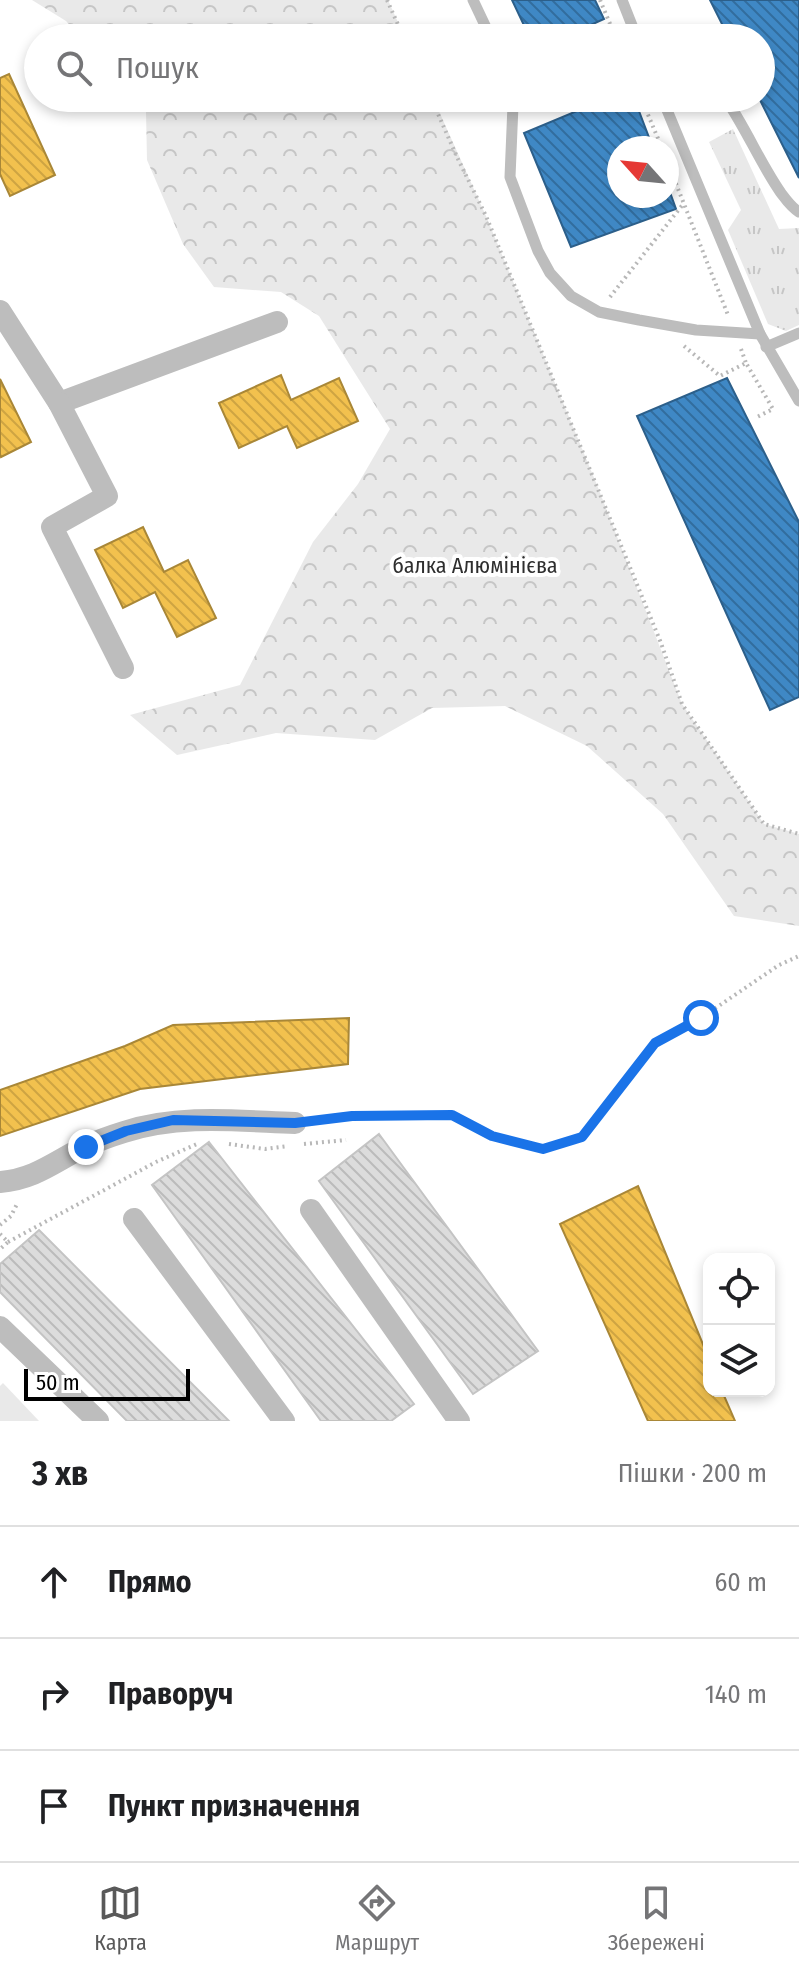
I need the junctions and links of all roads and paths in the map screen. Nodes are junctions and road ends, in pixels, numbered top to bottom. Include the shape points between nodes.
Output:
1 (387, 0) edge
2 (473, 0) edge
3 (600, 0) edge
4 (622, 0) edge
5 (398, 24) edge
6 (484, 24) edge
7 (610, 24) edge
8 (631, 24) edge
9 (437, 112) edge
10 (513, 112) edge
11 (647, 112) edge
12 (668, 112) edge
13 (733, 112) edge
14 (657, 136) edge
15 (679, 191) edge
16 (684, 203) junction
17 (799, 212) edge
18 (0, 311) edge
19 (599, 312) junction
20 (277, 322) dead end
21 (658, 324) junction
22 (736, 333) junction
23 (799, 333) edge
24 (760, 334) junction
25 (766, 347) junction
26 (785, 376) junction
27 (799, 386) edge
28 (799, 401) edge
29 (59, 403) junction
30 (755, 418) dead end
31 (123, 668) dead end
32 (799, 834) edge
33 (799, 956) edge
34 (295, 1123) joint
35 (346, 1140) dead end
36 (203, 1143) dead end
37 (227, 1143) dead end
38 (0, 1182) edge
39 (311, 1210) dead end
40 (11, 1216) dead end
41 (134, 1219) dead end
42 (0, 1225) edge
43 (0, 1234) edge
44 (8, 1242) junction
45 (0, 1249) edge
46 (0, 1327) edge
47 (98, 1421) edge
48 (284, 1421) edge
49 (459, 1421) edge

1 - 5 path
2 - 6 lane
3 - 7 path
4 - 8 lane
9 - 32 path via 492,230 682,704 764,824
10 - 19 lane via 510,177 538,251 571,296
11 - 14 path
12 - 24 lane
13 - 17 lane via 767,173
15 - 16 path
16 - 19 path
16 - 22 path
18 - 29 street
19 - 21 lane
20 - 29 street
21 - 22 lane
21 - 30 path via 720,376 746,363 773,409
22 - 24 lane
23 - 25 lane
24 - 25 lane
25 - 26 lane
26 - 27 lane
26 - 28 lane
29 - 31 street via 107,496 52,527
33 - 34 path via 655,1043 582,1137 543,1149 492,1136 452,1115 352,1116
34 - 38 street via 173,1120 126,1131 33,1175
35 - 37 path via 265,1149
36 - 44 path via 156,1162
39 - 49 street
40 - 42 path
41 - 48 street
43 - 44 path
44 - 45 path
46 - 47 street

